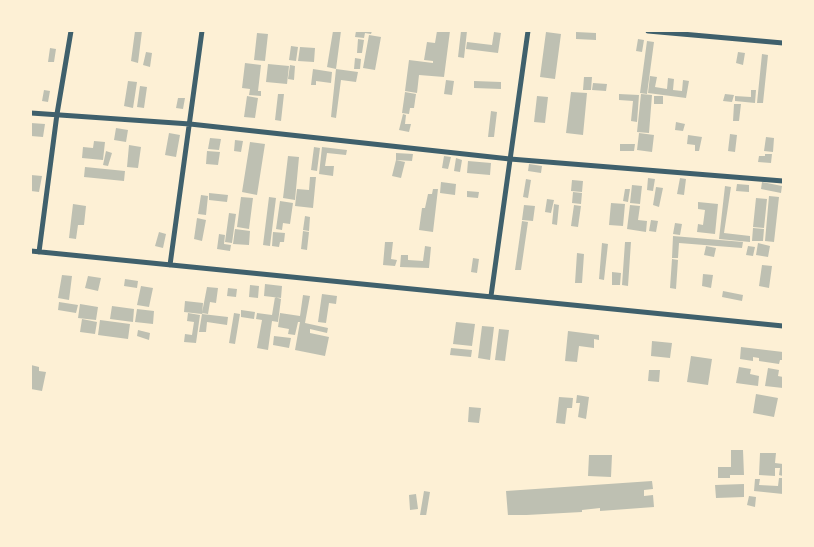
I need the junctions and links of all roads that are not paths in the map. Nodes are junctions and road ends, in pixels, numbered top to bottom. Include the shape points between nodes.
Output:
1 (71, 31) edge
2 (202, 31) edge
3 (528, 31) edge
4 (648, 31) edge
5 (783, 43) edge
6 (31, 113) edge
7 (57, 114) junction
8 (190, 124) junction
9 (510, 159) junction
10 (783, 181) edge
11 (31, 251) edge
12 (39, 252) junction
13 (170, 265) junction
14 (491, 296) junction
15 (783, 326) edge

1 - 7 street
2 - 8 street
3 - 9 street
4 - 5 street
6 - 7 street
7 - 8 street
7 - 12 street
8 - 9 street
8 - 13 street
9 - 10 street
9 - 14 street
11 - 12 street
12 - 13 street
13 - 14 street
14 - 15 street

